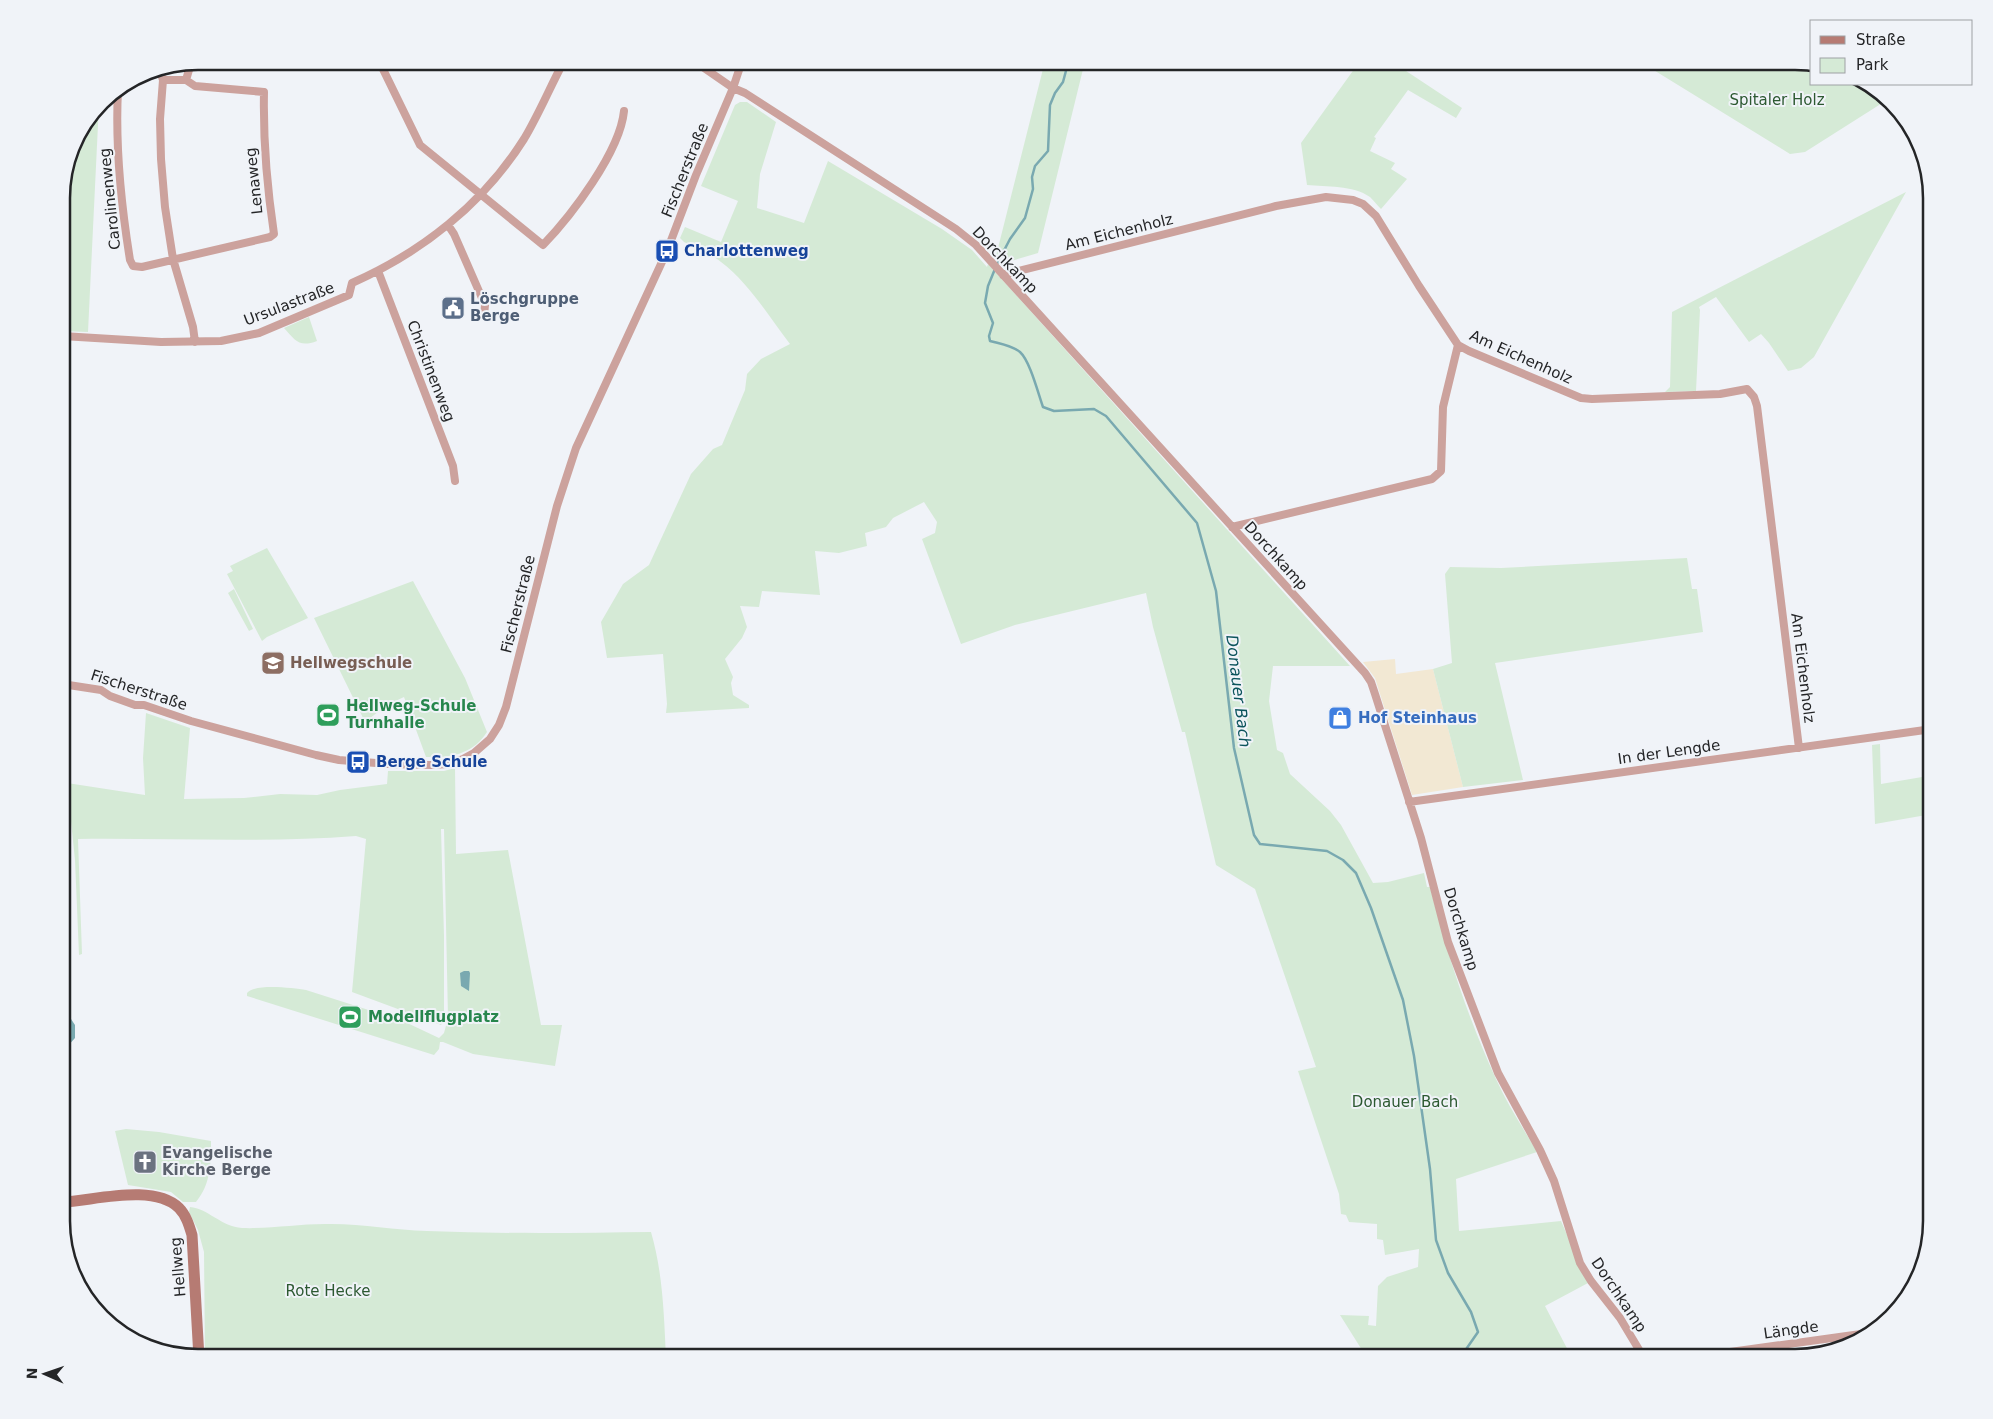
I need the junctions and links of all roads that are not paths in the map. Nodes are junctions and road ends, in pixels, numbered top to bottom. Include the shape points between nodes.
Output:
1 (382, 70) edge
2 (560, 70) edge
3 (707, 70) edge
4 (739, 70) edge
5 (189, 71) edge
6 (161, 75) edge
7 (163, 80) junction
8 (186, 80) junction
9 (733, 88) junction
10 (118, 98) edge
11 (624, 112) dead end
12 (481, 195) junction
13 (448, 225) junction
14 (173, 259) junction
15 (142, 267) joint
16 (998, 270) junction
17 (378, 272) junction
18 (484, 316) dead end
19 (70, 337) edge
20 (196, 342) junction
21 (1458, 345) junction
22 (455, 482) dead end
23 (1232, 527) junction
24 (70, 685) edge
25 (1923, 730) edge
26 (1799, 748) junction
27 (1409, 802) junction
28 (70, 1201) edge
29 (1851, 1336) edge
30 (198, 1349) edge
31 (1639, 1349) edge
32 (1755, 1349) edge

1 - 12 street via 420,145
2 - 12 street, Ursulastraße via 524,139
3 - 9 street, Dorchkamp
4 - 9 street, Fischerstraße
5 - 8 street
6 - 7 street
7 - 8 street, Lenaweg
7 - 14 street via 160,158
8 - 14 street, Lenaweg via 195,86 264,92 266,182 274,234
9 - 16 street, Dorchkamp via 956,229 976,245
9 - 24 street, Fischerstraße via 652,285 576,448 557,506 506,707 499,725 485,744 449,764 339,760 135,705 101,690
10 - 15 street, Carolinenweg via 123,219 130,260 133,266
11 - 12 street via 623,125 594,178 543,245
12 - 13 street, Ursulastraße
13 - 17 street, Ursulastraße
13 - 18 street via 485,305
14 - 15 street, Lenaweg
14 - 20 street
16 - 21 street, Am Eichenholz via 1276,206 1338,197 1363,204 1376,216
16 - 23 street, Dorchkamp
17 - 20 street, Ursulastraße via 352,283 349,295 259,333 221,341
17 - 22 street, Christinenweg via 453,466
19 - 20 street, Ursulastraße
21 - 23 street, Dorchkamp via 1443,407 1441,471 1437,476
21 - 26 street, Am Eichenholz via 1581,398 1720,394 1744,389 1752,392 1757,406
23 - 27 street, Dorchkamp via 1371,682
25 - 26 street, In der Lengde
26 - 27 street, In der Lengde
27 - 31 street, Dorchkamp via 1448,942 1498,1073 1554,1181 1580,1263
28 - 30 street, Hellweg via 146,1195 167,1200 180,1208 192,1235
29 - 32 street, Längde

